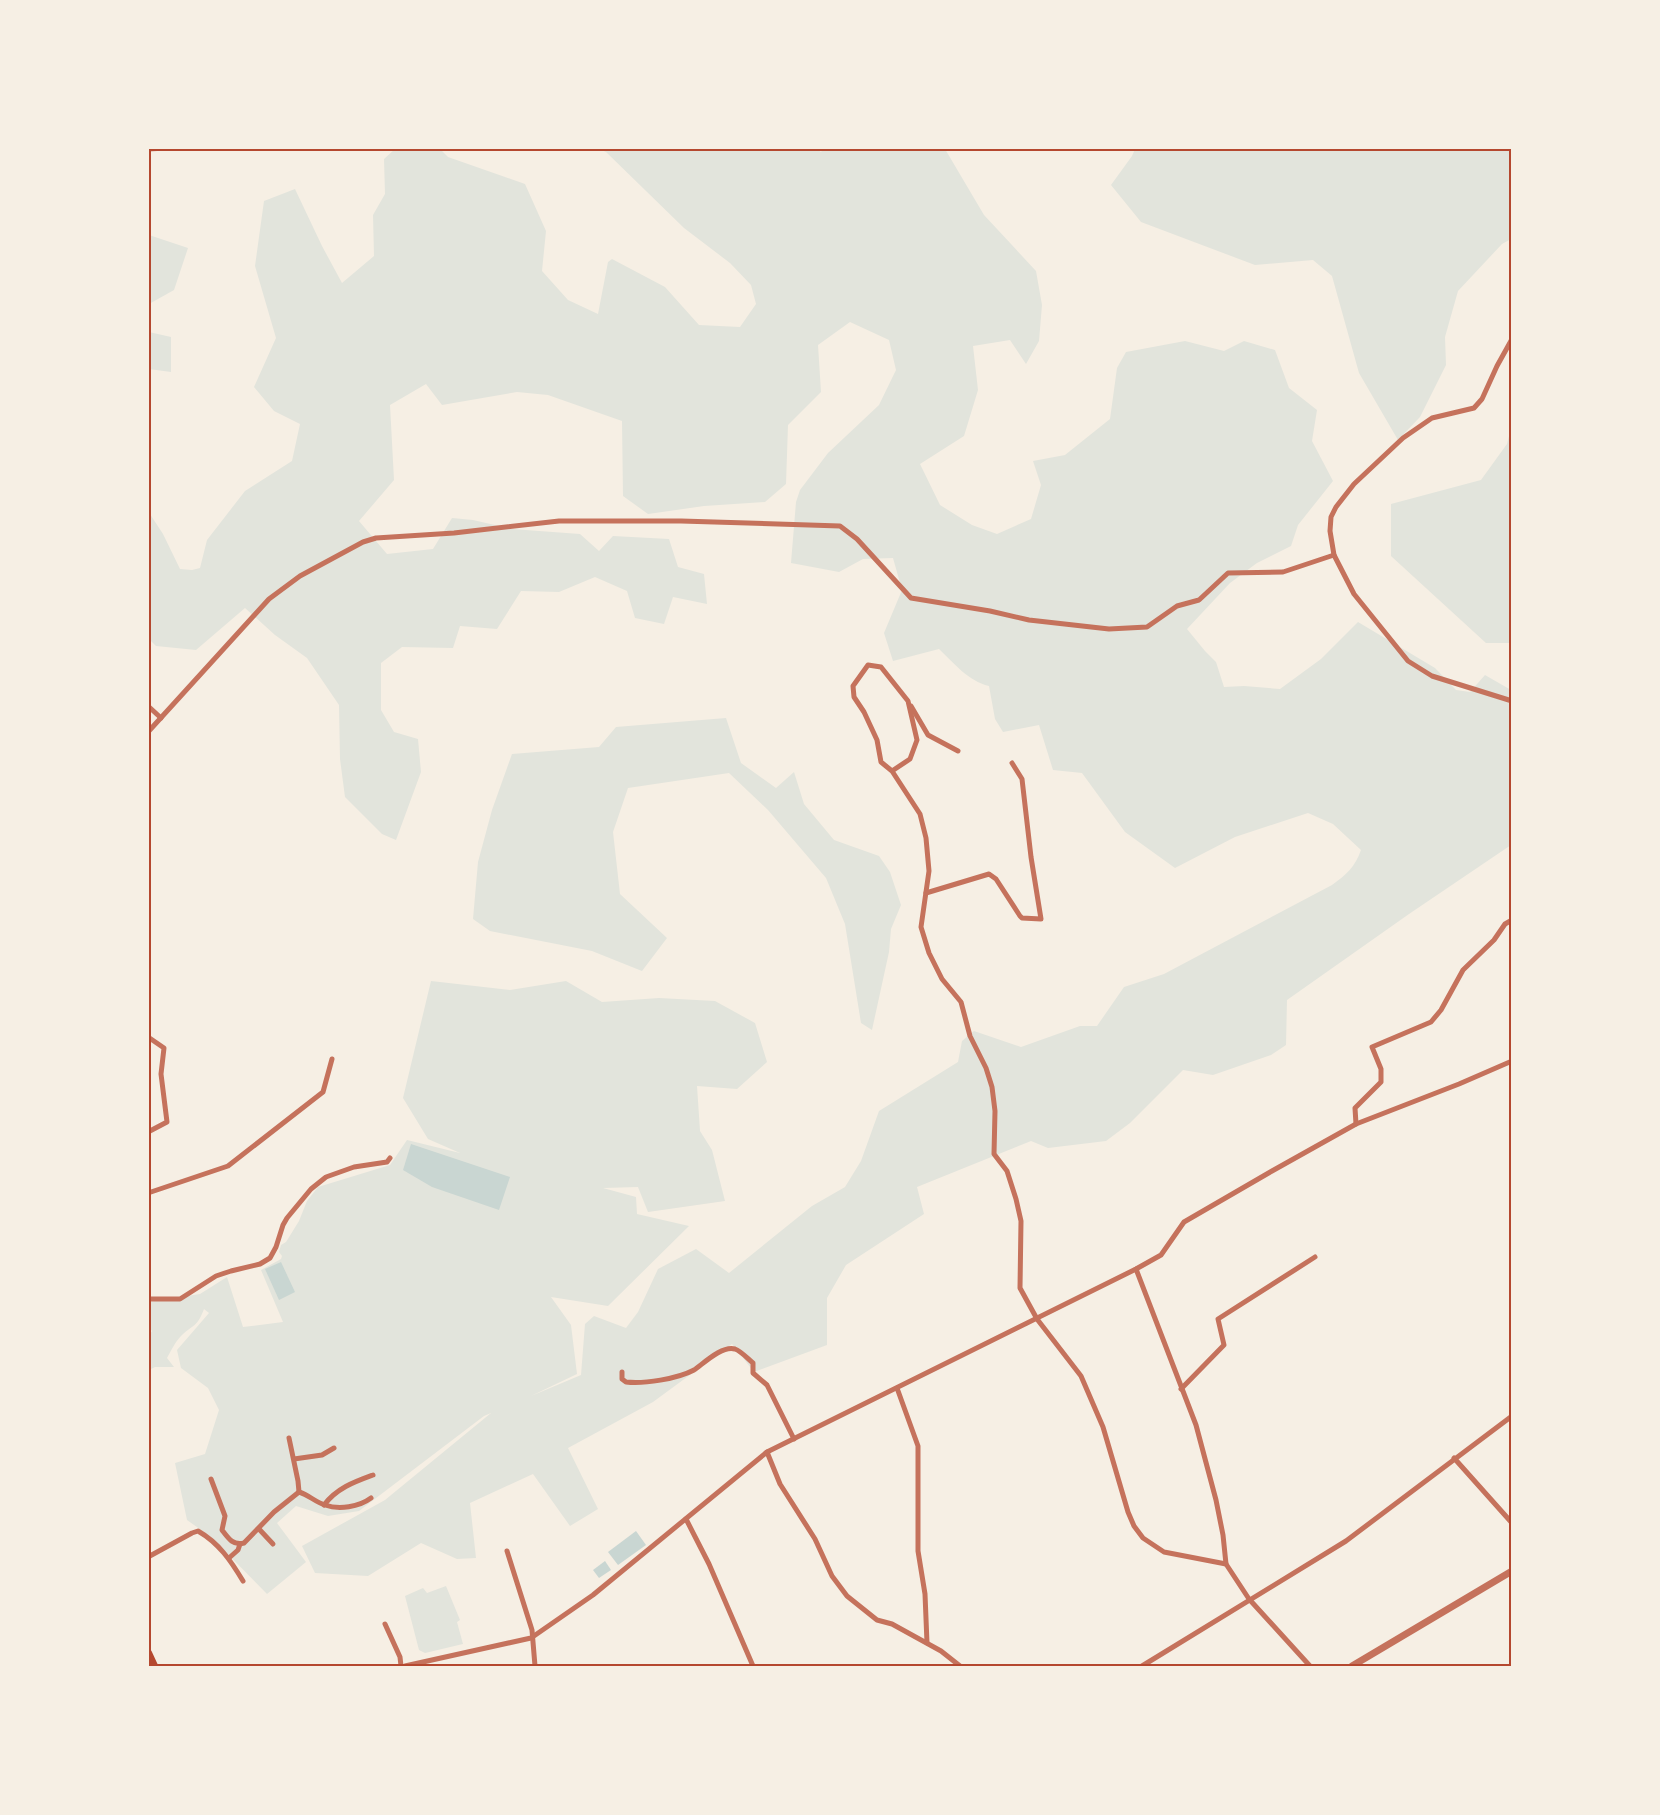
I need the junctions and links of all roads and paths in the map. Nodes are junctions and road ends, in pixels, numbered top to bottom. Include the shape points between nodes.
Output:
1 (166, 148) edge
2 (148, 149) edge
3 (1512, 339) edge
4 (1334, 555) junction
5 (908, 701) junction
6 (1512, 701) edge
7 (148, 706) edge
8 (161, 718) junction
9 (148, 732) edge
10 (958, 751) dead end
11 (1012, 763) dead end
12 (892, 771) junction
13 (926, 893) junction
14 (1512, 920) edge
15 (148, 1037) edge
16 (332, 1059) dead end
17 (1512, 1061) edge
18 (1356, 1124) junction
19 (148, 1132) edge
20 (390, 1158) dead end
21 (148, 1193) edge
22 (1315, 1257) dead end
23 (1136, 1269) junction
24 (148, 1299) edge
25 (1037, 1318) junction
26 (622, 1372) dead end
27 (897, 1388) junction
28 (1181, 1389) junction
29 (1512, 1416) edge
30 (289, 1438) dead end
31 (794, 1439) junction
32 (334, 1448) dead end
33 (767, 1452) junction
34 (1454, 1458) junction
35 (294, 1459) junction
36 (373, 1475) dead end
37 (212, 1479) dead end
38 (299, 1492) junction
39 (371, 1498) dead end
40 (324, 1505) junction
41 (686, 1519) junction
42 (1512, 1523) edge
43 (259, 1528) junction
44 (240, 1544) junction
45 (273, 1544) dead end
46 (507, 1551) dead end
47 (148, 1557) edge
48 (229, 1558) junction
49 (1226, 1564) junction
50 (1512, 1571) edge
51 (243, 1581) dead end
52 (1249, 1599) junction
53 (385, 1624) dead end
54 (531, 1638) junction
55 (927, 1643) junction
56 (148, 1653) edge
57 (154, 1666) edge
58 (403, 1666) edge
59 (535, 1666) edge
60 (753, 1666) edge
61 (960, 1666) edge
62 (1142, 1666) edge
63 (1310, 1666) edge
64 (1352, 1666) edge

1 - 2 street
3 - 4 street via 1474,408 1432,418 1403,438 1354,484 1331,517
4 - 6 street via 1354,594 1407,661 1432,676
4 - 8 street via 1283,572 1228,573 1199,600 1177,606 1147,627 1108,629 1029,620 911,598 857,538 840,526 559,521 376,538 300,576 269,599
5 - 10 street via 928,735
5 - 12 street via 917,740 910,759
5 - 12 street via 881,667 868,665 853,686 854,697 877,740 881,762
7 - 8 street
8 - 9 street
11 - 13 street via 1022,779 1041,919 1022,918 989,874
12 - 13 street via 920,814 929,870
13 - 25 street via 921,927 929,952 942,979 961,1002 970,1036 992,1087 994,1154 1006,1171 1021,1221 1020,1288
14 - 18 street via 1463,970 1431,1022 1372,1047 1381,1069 1381,1082 1355,1108
15 - 19 street via 164,1048 161,1074 167,1122
16 - 21 street via 323,1092 228,1166
17 - 18 street
18 - 23 street via 1184,1222 1161,1255
20 - 24 street via 326,1177 311,1188 283,1225 270,1258 260,1264 216,1276 180,1299
22 - 28 street via 1218,1319 1224,1345
23 - 25 street
23 - 28 street
25 - 27 street
25 - 49 street via 1080,1376 1103,1427 1128,1512 1143,1539 1164,1552
26 - 31 street via 626,1382 650,1382 692,1371 715,1354 735,1349 753,1363 753,1373 767,1385
27 - 31 street
27 - 55 street via 918,1446 918,1551
28 - 49 street via 1196,1425 1216,1500
29 - 34 street
30 - 35 street
31 - 33 street
32 - 35 street via 322,1455
33 - 41 street
33 - 55 street via 780,1484 847,1596 877,1620
34 - 42 street
34 - 52 street via 1346,1541
35 - 38 street
36 - 40 street via 344,1486
37 - 44 street via 225,1516 222,1530 229,1541
38 - 40 street
38 - 43 street
39 - 40 street via 362,1505
41 - 54 street via 593,1595
41 - 60 street
43 - 44 street
43 - 45 street
44 - 48 street
46 - 54 street via 532,1630
47 - 48 street via 198,1531
48 - 51 street
49 - 52 street
50 - 64 street
52 - 62 street
52 - 63 street
53 - 58 street
54 - 58 street
54 - 59 street
55 - 61 street
56 - 57 main road

